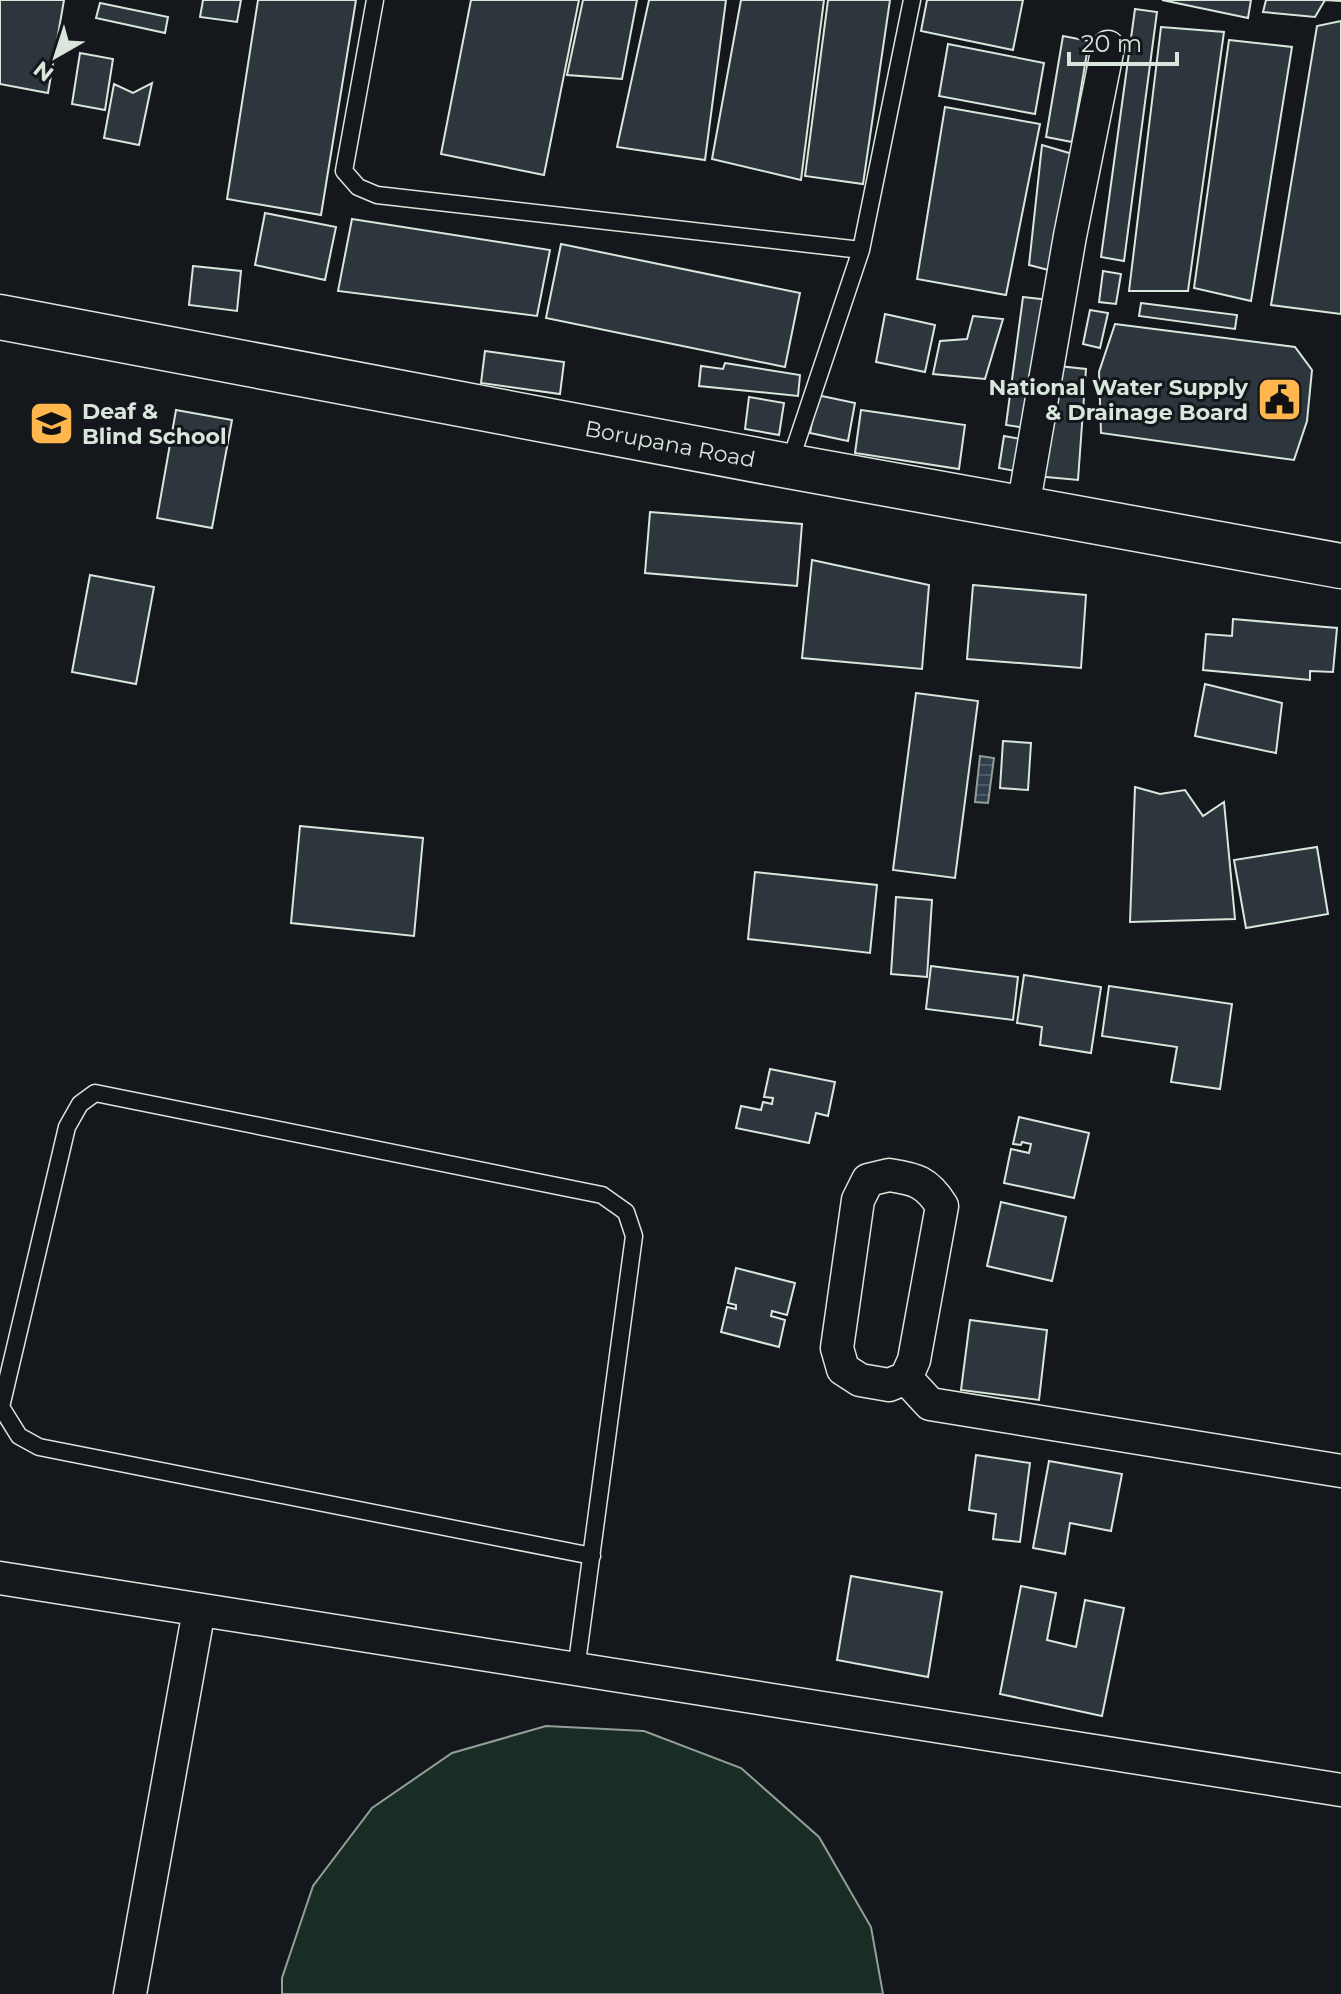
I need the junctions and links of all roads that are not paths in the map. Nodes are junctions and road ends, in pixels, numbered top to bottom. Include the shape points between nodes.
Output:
1 (375, 0) edge
2 (912, 0) edge
3 (1108, 47) dead end
4 (861, 250) junction
5 (0, 317) edge
6 (788, 466) junction
7 (1023, 508) junction
8 (1341, 566) edge
9 (906, 1378) junction
10 (1341, 1471) edge
11 (592, 1556) junction
12 (0, 1578) edge
13 (199, 1610) junction
14 (576, 1670) junction
15 (1341, 1790) edge
16 (130, 1994) edge

1 - 4 lane via 344,171 358,187 377,195
2 - 4 lane
3 - 7 street
4 - 6 lane
5 - 6 main road, Borupana Road
6 - 7 main road, Borupana Road
7 - 8 main road, Borupana Road
9 - 9 street via 889,1385 860,1380 843,1369 837,1348 858,1200 868,1180 889,1175 931,1188 942,1206 914,1360
9 - 10 street via 930,1404
11 - 11 lane via 634,1236 626,1212 602,1195 111,1096 95,1093 80,1104 67,1127 1,1407 19,1436 39,1447
11 - 14 lane
12 - 13 street
13 - 14 street
13 - 16 street
14 - 15 street

